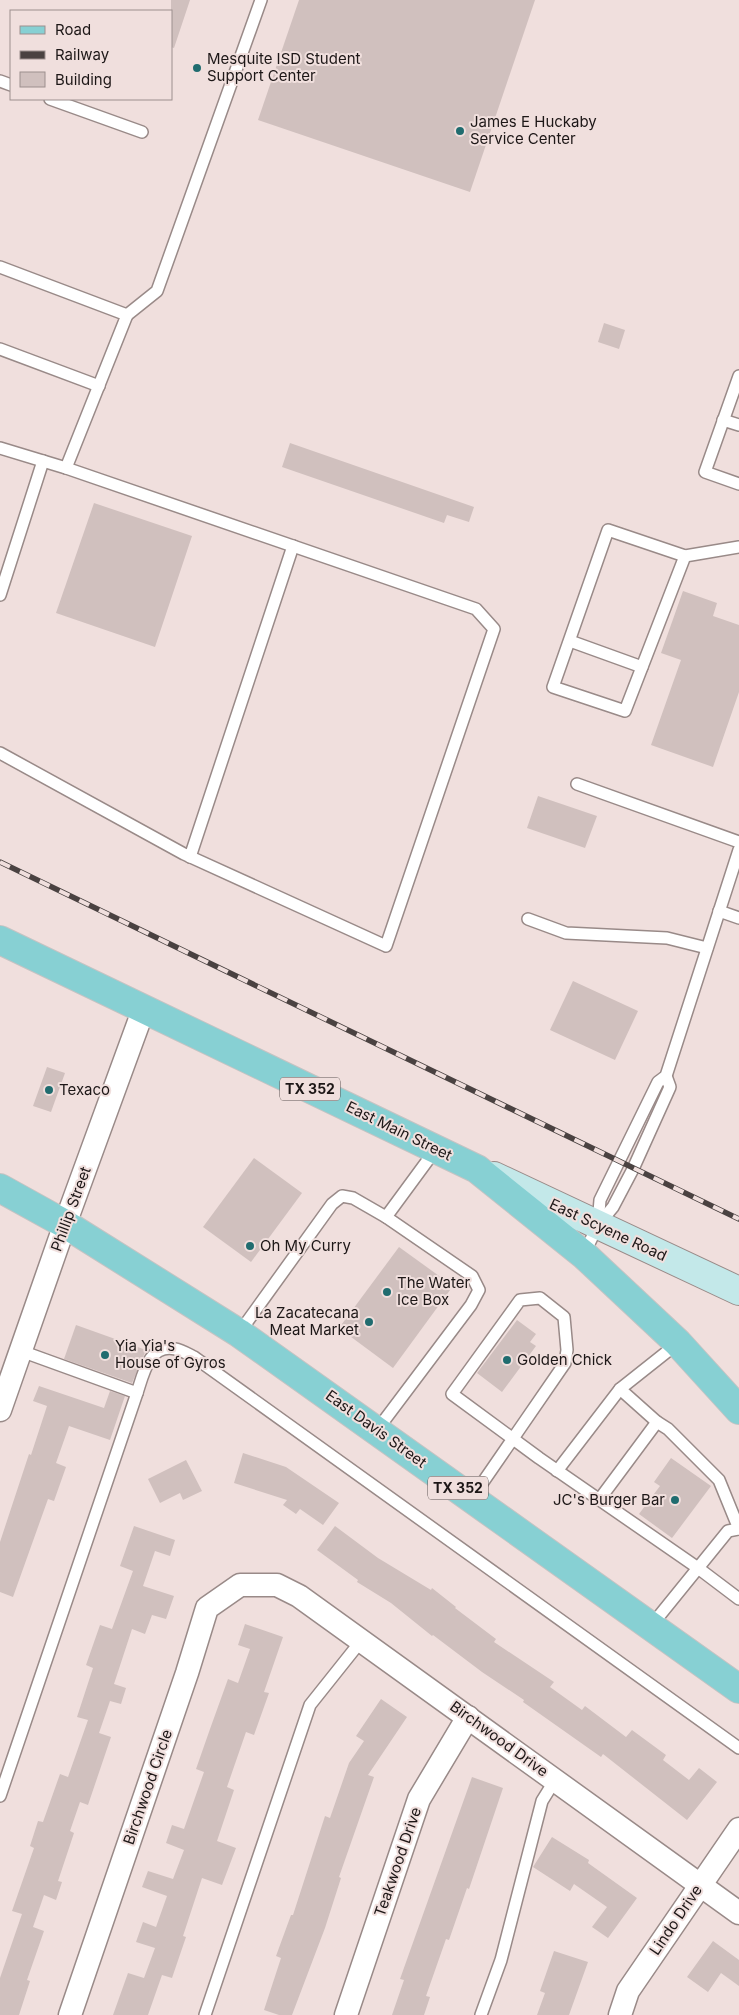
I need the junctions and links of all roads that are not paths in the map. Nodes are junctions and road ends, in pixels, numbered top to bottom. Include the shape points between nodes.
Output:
1 (261, 0) edge
2 (53, 100) edge
3 (142, 132) dead end
4 (0, 267) edge
5 (127, 315) junction
6 (0, 350) edge
7 (739, 376) edge
8 (99, 386) junction
9 (724, 420) junction
10 (739, 425) edge
11 (0, 448) edge
12 (42, 461) junction
13 (66, 468) junction
14 (739, 484) edge
15 (293, 546) junction
16 (739, 547) edge
17 (685, 556) junction
18 (0, 595) edge
19 (570, 641) junction
20 (642, 667) junction
21 (0, 753) edge
22 (577, 784) dead end
23 (739, 842) edge
24 (739, 850) edge
25 (190, 856) junction
26 (719, 911) junction
27 (739, 918) edge
28 (528, 919) dead end
29 (0, 940) edge
30 (707, 948) junction
31 (144, 1008) junction
32 (436, 1149) junction
33 (477, 1169) junction
34 (0, 1188) edge
35 (386, 1218) junction
36 (65, 1224) junction
37 (598, 1225) junction
38 (584, 1255) junction
39 (739, 1291) edge
40 (240, 1333) junction
41 (678, 1343) junction
42 (21, 1351) junction
43 (620, 1389) junction
44 (137, 1393) junction
45 (0, 1410) edge
46 (739, 1410) edge
47 (657, 1422) junction
48 (377, 1430) junction
49 (514, 1440) junction
50 (558, 1471) junction
51 (472, 1498) junction
52 (599, 1500) junction
53 (739, 1529) edge
54 (698, 1568) junction
55 (251, 1585) joint
56 (739, 1600) edge
57 (651, 1626) junction
58 (361, 1641) junction
59 (739, 1689) edge
60 (468, 1717) junction
61 (739, 1748) edge
62 (556, 1780) junction
63 (0, 1796) edge
64 (739, 1829) edge
65 (700, 1884) junction
66 (739, 1913) edge
67 (70, 2015) edge
68 (205, 2015) edge
69 (346, 2015) edge
70 (481, 2015) edge
71 (620, 2015) edge

1 - 5 lane via 157,291
2 - 3 lane
4 - 5 lane
5 - 8 lane
6 - 8 lane
7 - 9 lane
8 - 13 lane
9 - 10 lane
9 - 14 lane via 705,472
11 - 12 lane
12 - 13 lane
12 - 18 lane
13 - 15 lane
15 - 25 lane
15 - 25 lane via 476,609 494,629 386,946
16 - 17 lane
17 - 19 lane via 608,530
17 - 20 lane
19 - 20 lane
19 - 20 lane via 554,687 625,711
21 - 25 lane
22 - 23 lane
24 - 26 lane
26 - 27 lane
26 - 30 lane
28 - 30 lane via 566,933 667,938
29 - 31 main road, East Main Street / TX 352
30 - 37 lane via 666,1076 670,1087 612,1207
31 - 32 main road, East Main Street / TX 352
31 - 36 street, Phillip Street
32 - 33 main road, East Main Street / TX 352
32 - 35 lane
33 - 37 street, East Scyene Road
33 - 38 main road, East Main Street / TX 352
34 - 36 main road, East Davis Street / TX 352
35 - 40 lane via 354,1198 342,1196 332,1204
35 - 48 lane via 472,1276 479,1290
36 - 40 main road, East Davis Street / TX 352
36 - 42 street, Phillip Street
37 - 38 lane
37 - 39 street, East Scyene Road
38 - 41 main road, East Main Street / TX 352
40 - 48 main road, East Davis Street / TX 352
41 - 43 lane
41 - 46 main road, East Main Street / TX 352
42 - 44 lane
42 - 45 street, Phillip Street
43 - 47 lane
43 - 50 lane
44 - 61 lane via 148,1360 159,1350 174,1348 194,1357
44 - 63 lane
47 - 52 lane
47 - 53 lane via 719,1480
48 - 51 main road, East Davis Street / TX 352
49 - 49 lane via 565,1364 564,1317 540,1298 520,1300 452,1394
49 - 50 lane
49 - 51 lane
50 - 52 lane
51 - 57 main road, East Davis Street / TX 352
52 - 54 lane
53 - 54 lane via 728,1531
54 - 56 lane
54 - 57 lane
55 - 58 street, Birchwood Drive via 277,1585 299,1596
55 - 67 street, Birchwood Circle via 240,1585 207,1608
57 - 59 main road, East Davis Street / TX 352
58 - 60 street, Birchwood Drive
58 - 68 lane via 310,1705
60 - 62 street, Birchwood Drive
60 - 69 street, Teakwood Drive via 419,1799
62 - 65 street, Birchwood Drive
62 - 70 lane via 542,1801 501,1960
64 - 65 street, Lindo Drive
65 - 66 street, Birchwood Drive
65 - 71 street, Lindo Drive via 628,1991

